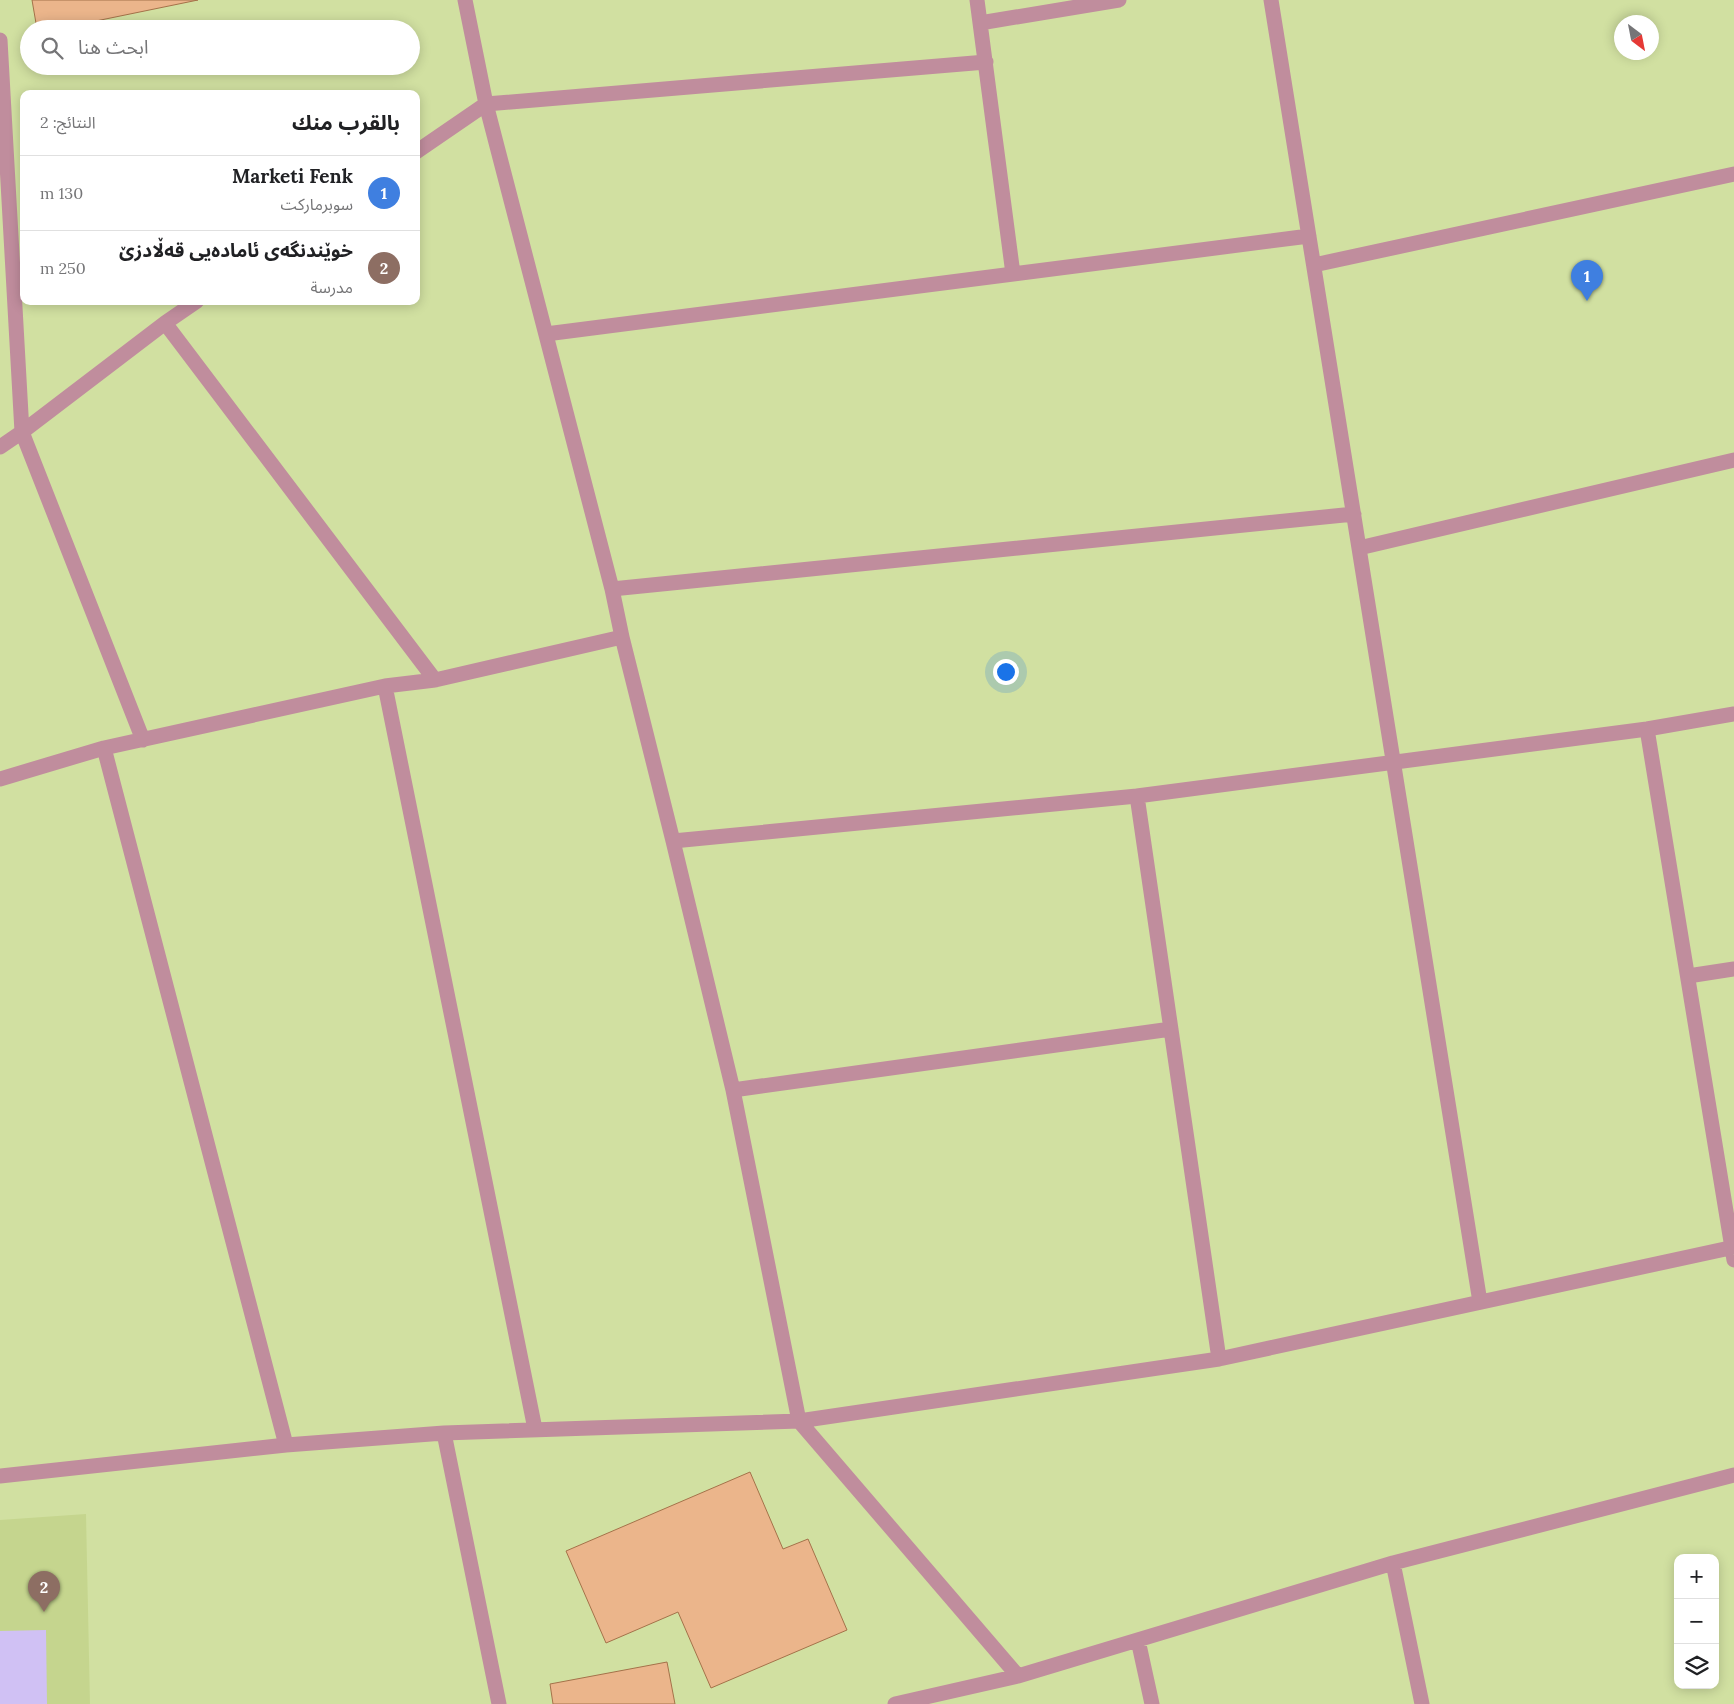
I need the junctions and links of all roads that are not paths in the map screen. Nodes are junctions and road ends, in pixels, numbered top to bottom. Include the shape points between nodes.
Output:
1 (465, 0) edge
2 (977, 0) edge
3 (1119, 0) edge
4 (1271, 0) edge
5 (980, 23) junction
6 (0, 40) edge
7 (986, 62) junction
8 (486, 104) junction
9 (420, 149) edge
10 (1734, 174) edge
11 (1309, 236) junction
12 (1314, 264) junction
13 (1013, 274) junction
14 (191, 305) edge
15 (164, 324) junction
16 (546, 334) junction
17 (22, 432) junction
18 (0, 447) edge
19 (1734, 460) edge
20 (1354, 514) junction
21 (1359, 548) junction
22 (612, 589) junction
23 (622, 637) junction
24 (435, 680) junction
25 (384, 686) junction
26 (1734, 714) edge
27 (1647, 729) junction
28 (143, 740) junction
29 (104, 748) junction
30 (1394, 763) junction
31 (0, 779) edge
32 (1138, 796) junction
33 (673, 841) junction
34 (1734, 968) edge
35 (1688, 976) junction
36 (1171, 1029) junction
37 (733, 1090) junction
38 (1733, 1251) edge
39 (1480, 1302) junction
40 (1219, 1359) junction
41 (799, 1420) junction
42 (535, 1429) junction
43 (444, 1433) junction
44 (286, 1445) junction
45 (0, 1474) edge
46 (1734, 1475) edge
47 (1393, 1563) junction
48 (1138, 1640) junction
49 (1018, 1676) junction
50 (499, 1704) edge
51 (895, 1704) edge
52 (1152, 1704) edge
53 (1422, 1704) edge

1 - 8 street
2 - 5 street
3 - 5 street
4 - 11 street
5 - 7 street
6 - 17 street
7 - 8 street
7 - 13 street
8 - 9 street
8 - 16 street
10 - 12 street
11 - 12 street
11 - 13 street
12 - 20 street
13 - 16 street
14 - 15 street
15 - 17 street
15 - 24 street
16 - 22 street
17 - 18 street
17 - 28 street
19 - 21 street
20 - 21 street
20 - 22 street
21 - 30 street
22 - 23 street
23 - 24 street
23 - 33 street
24 - 25 street
25 - 28 street
25 - 42 street
26 - 27 street
27 - 30 street
27 - 35 street
28 - 29 street
29 - 31 street
29 - 44 street
30 - 32 street
30 - 39 street
32 - 33 street
32 - 36 street
33 - 37 street
34 - 35 street
35 - 38 street
36 - 37 street
36 - 40 street
37 - 41 street
38 - 39 street
39 - 40 street
40 - 41 street
41 - 42 street
41 - 49 street
42 - 43 street
43 - 44 street
43 - 50 street
44 - 45 street
46 - 47 street
47 - 48 street
47 - 53 street
48 - 49 street
48 - 52 street
49 - 51 street

